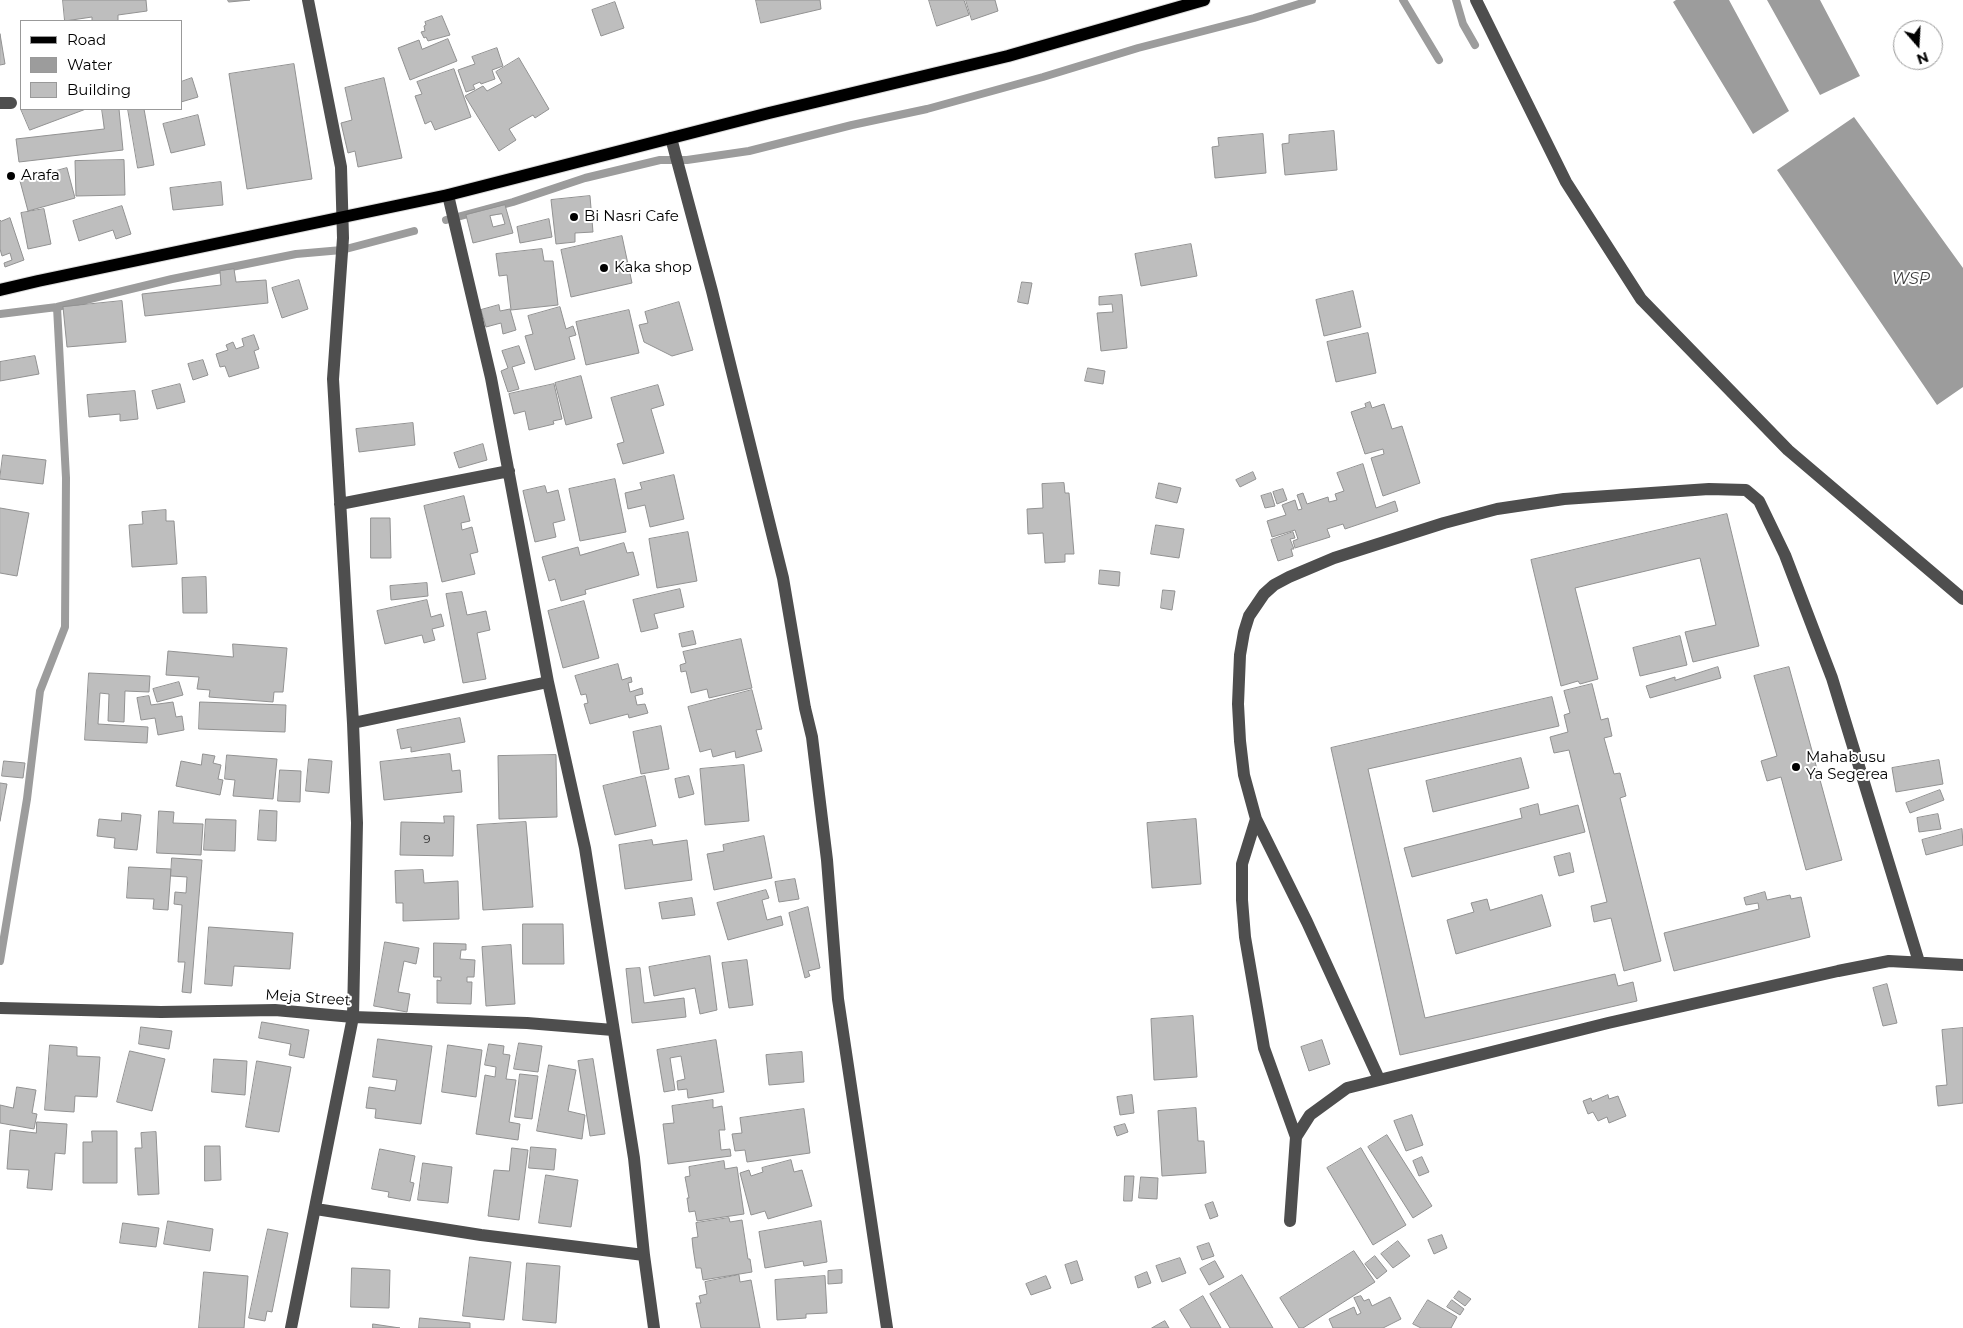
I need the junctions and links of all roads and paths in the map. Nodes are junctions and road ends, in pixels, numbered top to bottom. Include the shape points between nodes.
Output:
1 (308, 0) edge
2 (1204, 0) edge
3 (1476, 0) edge
4 (671, 138) junction
5 (448, 195) junction
6 (342, 217) junction
7 (0, 290) edge
8 (509, 471) junction
9 (340, 504) junction
10 (1963, 599) edge
11 (548, 682) junction
12 (353, 723) junction
13 (1256, 819) junction
14 (1919, 962) junction
15 (1963, 965) edge
16 (0, 1008) edge
17 (353, 1017) junction
18 (613, 1030) junction
19 (1379, 1079) junction
20 (1296, 1138) junction
21 (316, 1209) junction
22 (1290, 1221) dead end
23 (644, 1255) junction
24 (291, 1328) edge
25 (654, 1328) edge
26 (887, 1328) edge

1 - 6 street via 341,167
2 - 4 main road via 1008,56
3 - 10 street via 1566,182 1641,299 1788,450
4 - 5 main road
4 - 26 street via 783,578 812,737 827,860 838,999
5 - 6 main road
5 - 8 street
6 - 7 main road
6 - 9 street via 333,380
8 - 9 street
8 - 11 street
9 - 12 street
11 - 12 street
11 - 18 street via 585,848
12 - 17 street via 356,823
13 - 14 street via 1244,775 1240,741 1240,655 1249,616 1274,585 1334,558 1498,509 1564,498 1709,489 1746,490 1754,495 1765,511 1786,555 1832,678
13 - 19 street
13 - 20 street via 1242,864 1245,937 1264,1048
14 - 15 street
14 - 19 street via 1889,961 1838,971
16 - 17 street, Meja Street via 161,1012 275,1010
17 - 18 street, Meja Street via 528,1023
17 - 21 street
18 - 23 street via 634,1158
19 - 20 street via 1347,1088 1323,1104 1310,1115
20 - 22 street
21 - 23 street via 481,1235
21 - 24 street
23 - 25 street

